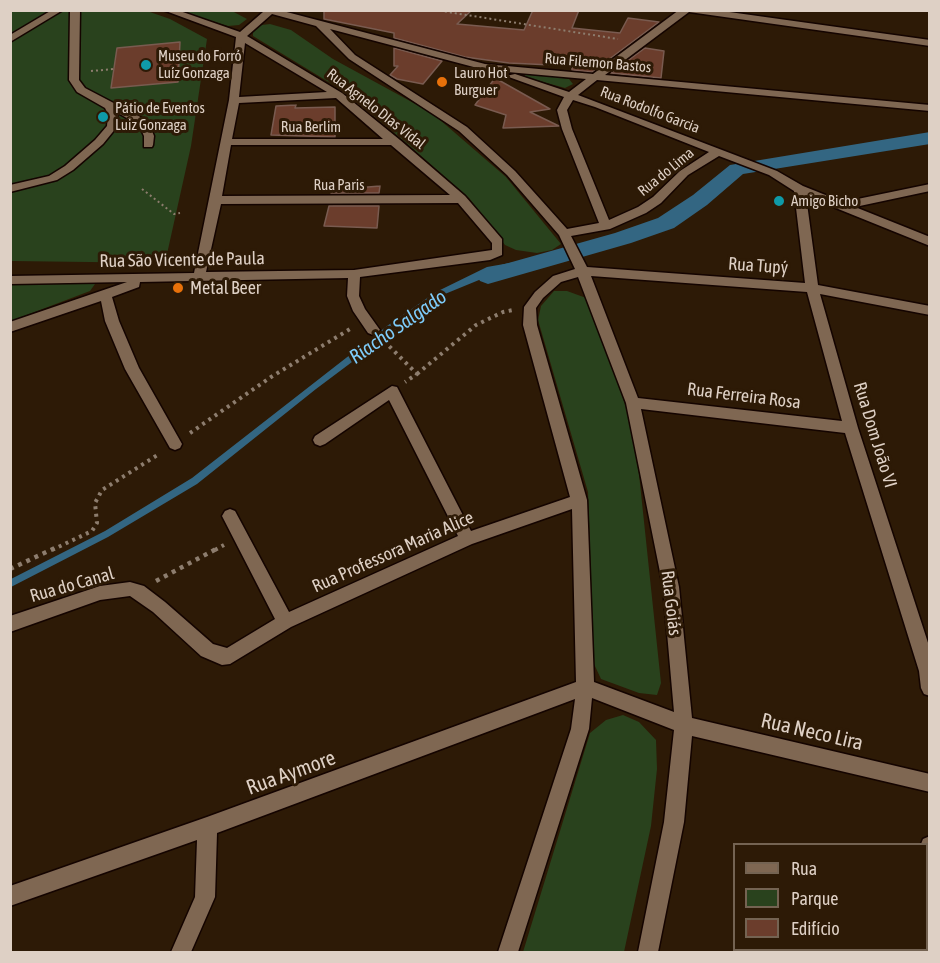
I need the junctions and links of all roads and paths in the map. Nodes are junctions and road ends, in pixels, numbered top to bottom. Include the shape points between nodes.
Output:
1 (59, 10) edge
2 (75, 10) edge
3 (167, 10) edge
4 (435, 10) edge
5 (686, 10) edge
6 (691, 10) edge
7 (269, 11) edge
8 (320, 24) junction
9 (241, 36) junction
10 (10, 39) edge
11 (641, 42) junction
12 (930, 43) edge
13 (485, 67) junction
14 (114, 69) dead end
15 (81, 72) dead end
16 (595, 78) junction
17 (338, 95) junction
18 (570, 96) junction
19 (234, 100) junction
20 (109, 105) junction
21 (930, 108) edge
22 (227, 142) junction
23 (396, 142) junction
24 (148, 145) dead end
25 (717, 152) junction
26 (930, 187) edge
27 (10, 189) edge
28 (142, 189) dead end
29 (799, 189) junction
30 (910, 190) junction
31 (930, 198) edge
32 (461, 199) junction
33 (216, 200) junction
34 (843, 206) junction
35 (180, 213) dead end
36 (606, 226) junction
37 (567, 238) junction
38 (930, 242) edge
39 (581, 267) junction
40 (354, 274) junction
41 (200, 277) junction
42 (150, 279) junction
43 (10, 280) edge
44 (812, 288) junction
45 (105, 293) junction
46 (530, 307) junction
47 (930, 311) edge
48 (10, 327) edge
49 (373, 330) dead end
50 (392, 349) dead end
51 (417, 374) junction
52 (392, 391) junction
53 (633, 403) junction
54 (851, 428) junction
55 (320, 441) dead end
56 (175, 444) dead end
57 (579, 500) junction
58 (230, 516) dead end
59 (240, 536) junction
60 (467, 539) junction
61 (138, 591) junction
62 (285, 622) junction
63 (10, 624) edge
64 (230, 656) joint
65 (929, 677) edge
66 (585, 687) junction
67 (684, 724) junction
68 (930, 783) edge
69 (207, 828) junction
70 (930, 846) edge
71 (928, 869) edge
72 (10, 896) edge
73 (181, 952) edge
74 (508, 952) edge
75 (648, 952) edge

1 - 10 street
2 - 20 street via 74,80 81,90
3 - 9 street, Rua Agnelo DIas Vidal
4 - 11 path
5 - 11 street
6 - 12 street
7 - 8 street, Rua Filemon Bastos
7 - 9 street
8 - 13 street, Rua Filemon Bastos
8 - 37 street, Rua Goiás via 352,57 463,129 511,173
9 - 17 street, Rua Agnelo DIas Vidal
9 - 19 street
11 - 16 street
13 - 16 street, Rua Filemon Bastos
13 - 18 street, Rua Rodolfo Garcia
14 - 15 path
16 - 18 street
16 - 21 street, Rua Filemon Bastos
17 - 19 street
17 - 23 street, Rua Agnelo DIas Vidal
18 - 25 street, Rua Rodolfo Garcia
18 - 36 street via 562,110 567,129
19 - 22 street
20 - 24 street via 144,123
20 - 27 street via 112,126 84,156 53,178
22 - 23 street, Rua Berlim
22 - 33 street
23 - 32 street, Rua Agnelo DIas Vidal
25 - 29 street, Rua Rodolfo Garcia via 773,173
25 - 36 street, Rua do Lima via 684,172 657,200
26 - 30 street
28 - 35 path via 174,214
29 - 34 street, Rua Rodolfo Garcia
29 - 44 street, Rua Dom João VI
30 - 31 street
30 - 34 street
32 - 33 street, Rua Paris
32 - 40 street, Rua Agnelo DIas Vidal via 498,242 500,248 494,255
33 - 41 street
34 - 38 street, Rua Rodolfo Garcia
36 - 37 street, Rua do Lima
37 - 39 street, Rua Goiás
39 - 44 street, Rua Tupý
39 - 46 street via 557,279
39 - 53 street, Rua Goiás
40 - 41 street, Rua São Vicente de Paula
40 - 49 street via 353,296
41 - 42 street, Rua São Vicente de Paula
42 - 43 street, Rua São Vicente de Paula
42 - 45 street
44 - 47 street, Rua Tupý
44 - 54 street, Rua Dom João VI
45 - 48 street
45 - 56 street via 132,369
46 - 51 path via 503,312 476,326
46 - 57 street via 530,325
50 - 51 path
51 - 52 path
52 - 55 street
52 - 60 street
53 - 54 street, Rua Ferreira Rosa
53 - 67 street, Rua Goiás via 671,587
54 - 65 street, Rua Dom João VI
57 - 60 street, Rua Professora Maria Alice
57 - 66 street
58 - 59 street
59 - 61 path
59 - 62 street
60 - 62 street, Rua Professora Maria Alice
61 - 63 street, Rua do Canal via 119,588
61 - 64 street, Rua do Canal via 207,650
62 - 64 street, Rua Professora Maria Alice
66 - 67 street, Rua Neco Lira
66 - 69 street, Rua Aymore
66 - 74 street via 580,729
67 - 68 street, Rua Neco Lira
67 - 75 street, Rua Goiás via 674,822
69 - 72 street, Rua Aymore
69 - 73 street via 204,897
70 - 71 street

